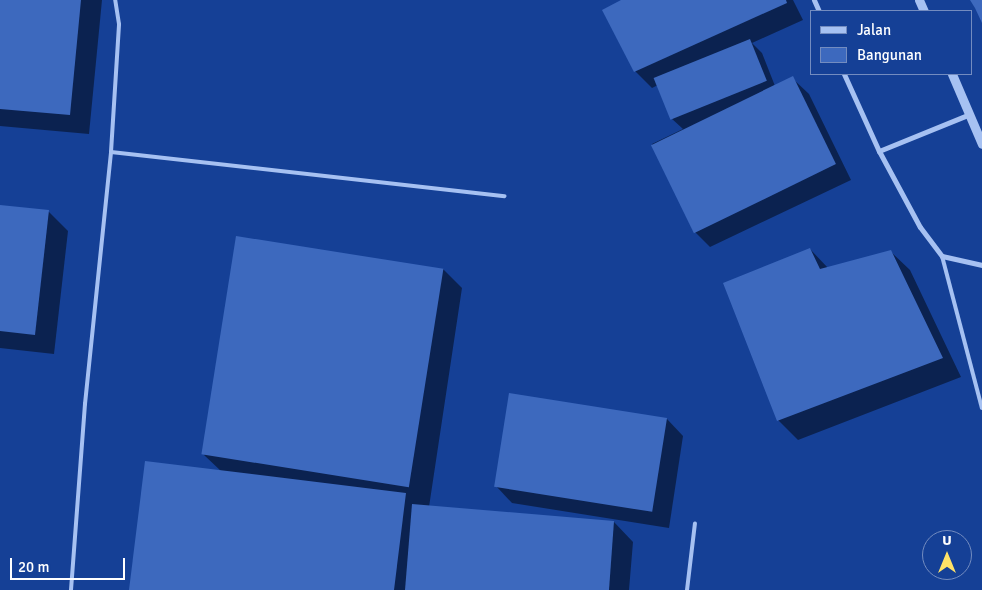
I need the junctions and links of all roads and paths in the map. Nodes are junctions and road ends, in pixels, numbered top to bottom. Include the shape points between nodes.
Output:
1 (115, 0) edge
2 (844, 75) edge
3 (952, 75) edge
4 (970, 114) junction
5 (982, 144) edge
6 (879, 151) junction
7 (111, 152) junction
8 (505, 196) dead end
9 (942, 256) junction
10 (982, 265) edge
11 (982, 408) edge
12 (695, 524) dead end
13 (71, 590) edge
14 (687, 590) edge

1 - 7 lane via 119,24
2 - 6 street
3 - 4 street
4 - 5 street
4 - 6 street
6 - 9 street via 920,227
7 - 8 lane
7 - 13 lane via 85,404
9 - 10 street
9 - 11 lane
12 - 14 lane

